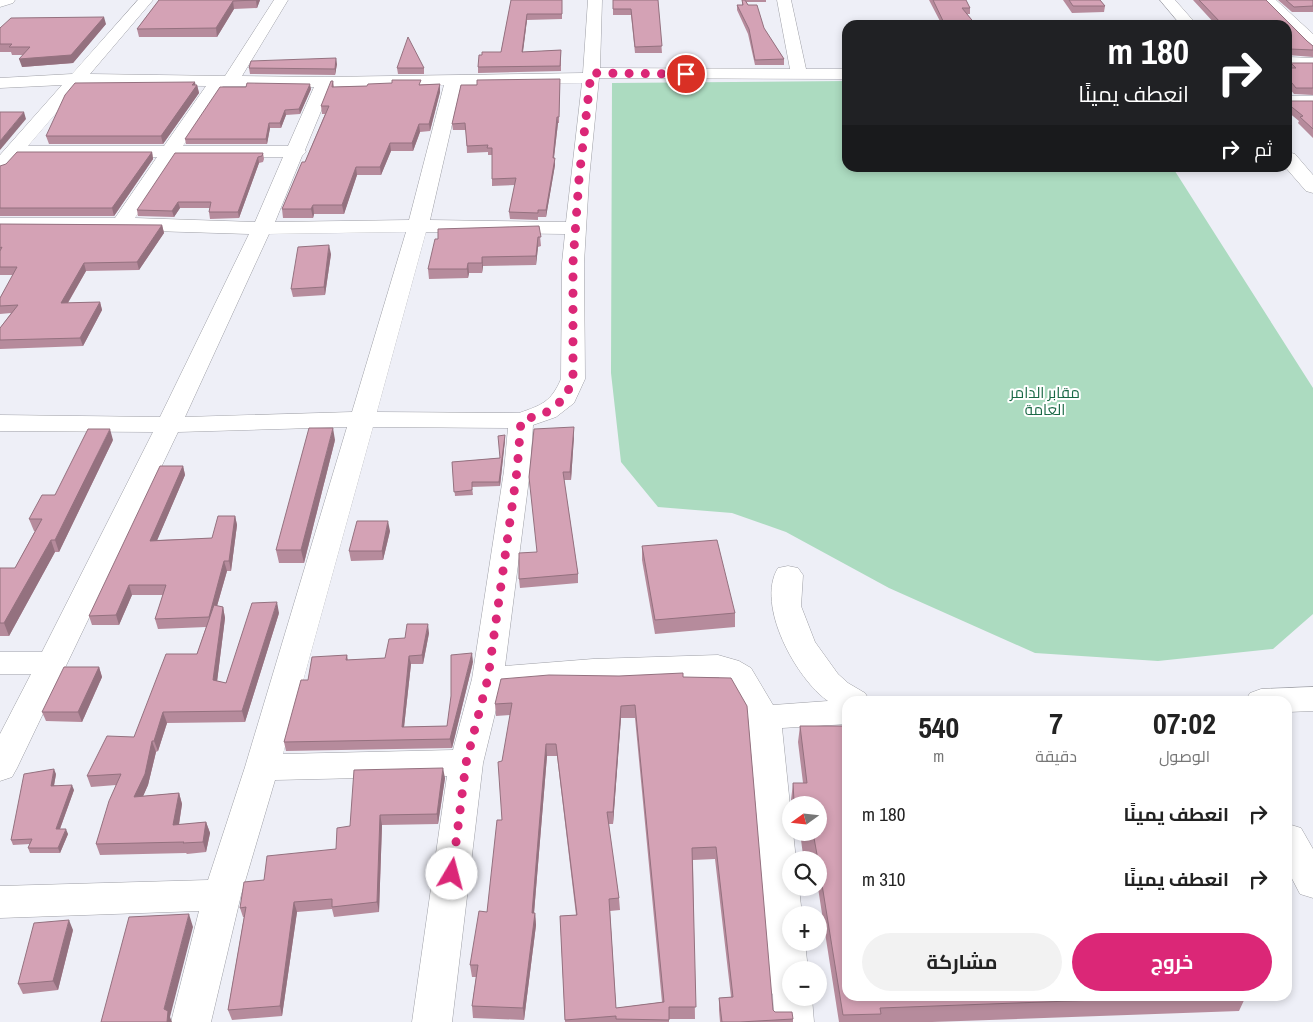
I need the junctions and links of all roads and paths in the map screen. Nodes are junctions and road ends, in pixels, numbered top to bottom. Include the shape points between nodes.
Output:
1 (8, 0) edge
2 (146, 0) edge
3 (281, 0) edge
4 (595, 0) edge
5 (784, 0) edge
6 (1151, 0) edge
7 (1167, 0) edge
8 (1268, 0) edge
9 (0, 3) edge
10 (1168, 20) edge
11 (1185, 20) edge
12 (1291, 20) edge
13 (1292, 21) joint
14 (1313, 22) edge
15 (1313, 42) edge
16 (1292, 62) edge
17 (1313, 62) edge
18 (799, 74) junction
19 (842, 74) edge
20 (591, 75) junction
21 (454, 79) junction
22 (77, 80) junction
23 (224, 80) junction
24 (325, 82) junction
25 (0, 83) edge
26 (1313, 100) edge
27 (1292, 101) edge
28 (1292, 144) edge
29 (172, 150) junction
30 (14, 151) junction
31 (297, 152) junction
32 (1292, 163) edge
33 (0, 166) edge
34 (1313, 168) edge
35 (1313, 187) edge
36 (0, 224) edge
37 (121, 224) junction
38 (418, 226) junction
39 (262, 228) junction
40 (576, 228) junction
41 (364, 419) junction
42 (521, 421) junction
43 (0, 423) edge
44 (170, 425) junction
45 (788, 576) dead end
46 (52, 663) junction
47 (0, 664) edge
48 (488, 678) junction
49 (845, 696) edge
50 (1313, 699) edge
51 (1292, 700) edge
52 (842, 712) edge
53 (764, 716) junction
54 (466, 763) junction
55 (262, 767) junction
56 (0, 768) edge
57 (1292, 845) edge
58 (1313, 883) edge
59 (222, 894) junction
60 (0, 902) edge
61 (788, 961) edge
62 (793, 1006) edge
63 (191, 1022) edge
64 (432, 1022) edge
65 (794, 1022) edge

1 - 9 street
2 - 22 street
3 - 23 street
4 - 20 street
5 - 18 street
6 - 10 street
7 - 11 street
8 - 12 street
13 - 14 street
13 - 15 street
16 - 17 street
18 - 19 street
18 - 20 street
20 - 21 street
20 - 40 street
21 - 24 street
21 - 38 street
22 - 23 street
22 - 25 street
22 - 30 street
23 - 24 street
23 - 29 street
24 - 31 street
26 - 27 street
28 - 34 street
29 - 30 street
29 - 31 street
29 - 37 street
30 - 33 street
31 - 39 street
32 - 35 street
36 - 37 street
37 - 39 street
38 - 39 street
38 - 40 street
38 - 41 street
39 - 44 street
40 - 42 street via 573,379 565,398 547,412
41 - 42 street
41 - 44 street
41 - 55 street
42 - 48 street
43 - 44 street
44 - 46 street
45 - 49 street via 786,609 808,658 836,691
46 - 47 street
46 - 56 street
48 - 53 street via 593,670 726,667 740,676
48 - 54 street
50 - 51 street
52 - 53 street
53 - 61 street
54 - 55 street
54 - 64 street
55 - 59 street
57 - 58 street
59 - 60 street
59 - 63 street
62 - 65 street

